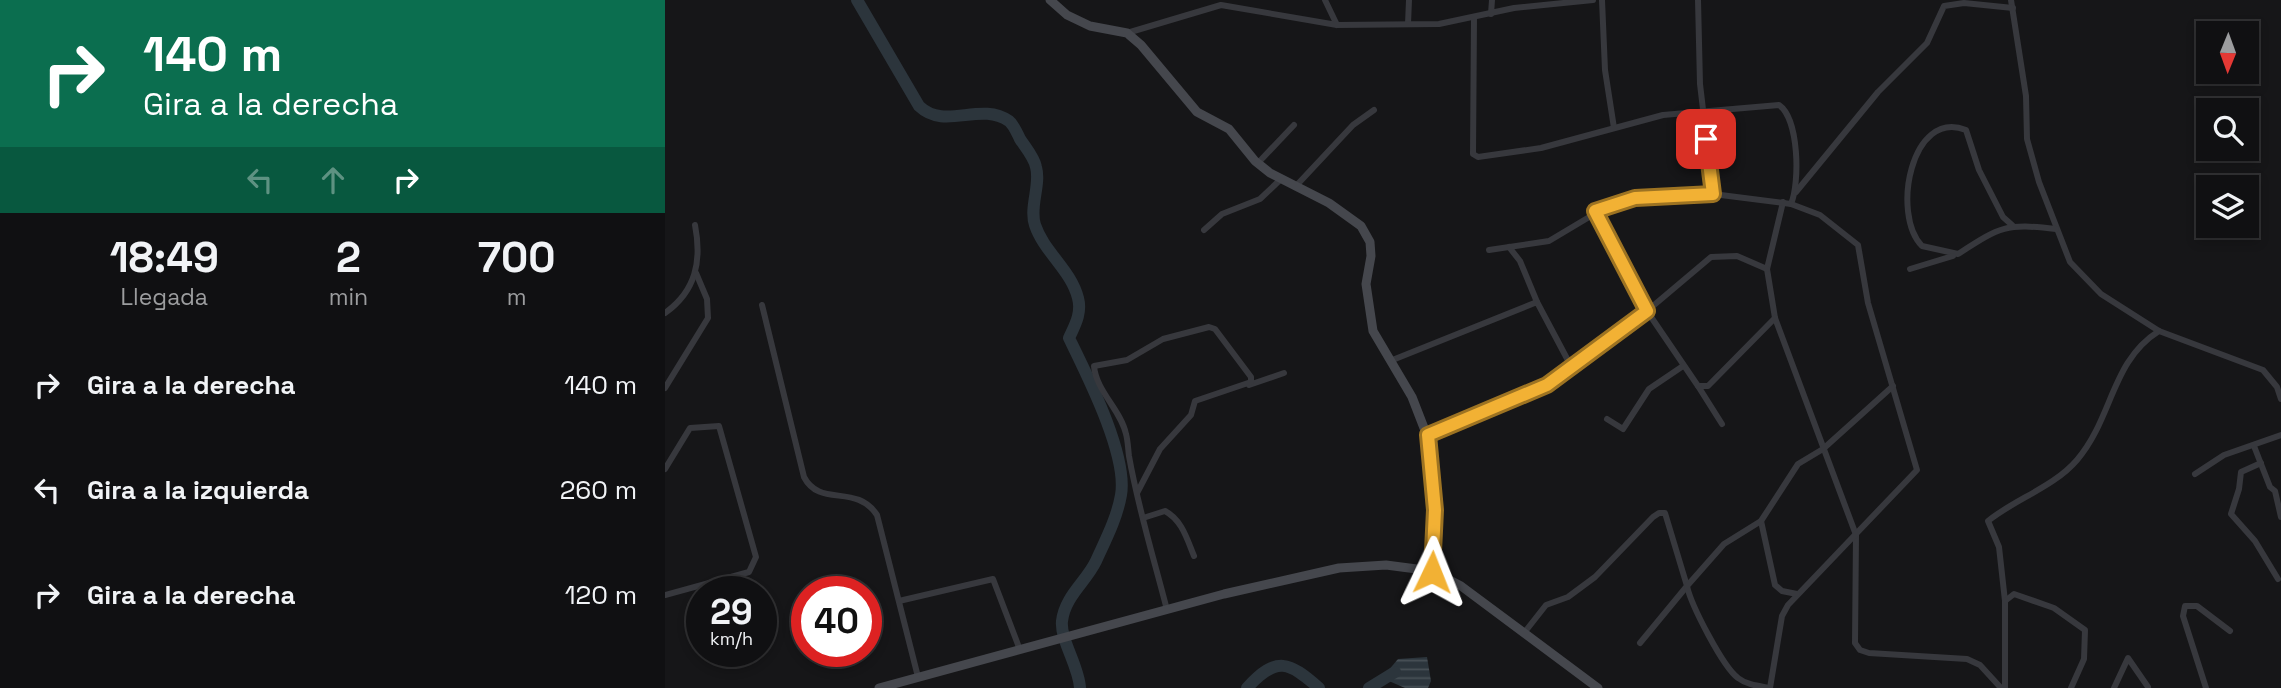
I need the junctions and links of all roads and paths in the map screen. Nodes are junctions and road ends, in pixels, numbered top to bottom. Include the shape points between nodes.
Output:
1 (1051, 0) edge
2 (1206, 0) edge
3 (1325, 0) edge
4 (1409, 0) edge
5 (1492, 0) edge
6 (1593, 0) edge
7 (1602, 0) edge
8 (1697, 0) edge
9 (2011, 0) edge
10 (1580, 1) edge
11 (1208, 8) junction
12 (2013, 8) junction
13 (1490, 14) junction
14 (1474, 19) junction
15 (1408, 24) junction
16 (1337, 25) junction
17 (1127, 33) junction
18 (1374, 110) dead end
19 (1702, 111) junction
20 (1294, 125) dead end
21 (1614, 128) junction
22 (1258, 163) junction
23 (1280, 180) junction
24 (1295, 187) junction
25 (1796, 192) junction
26 (1713, 194) junction
27 (1783, 202) junction
28 (1791, 204) junction
29 (1595, 211) junction
30 (695, 225) dead end
31 (2012, 225) junction
32 (2056, 229) junction
33 (1204, 230) dead end
34 (1509, 247) junction
35 (1489, 250) dead end
36 (1958, 254) junction
37 (1767, 269) junction
38 (1910, 269) dead end
39 (696, 272) junction
40 (1538, 302) junction
41 (762, 305) dead end
42 (1647, 311) junction
43 (665, 313) edge
44 (1775, 318) junction
45 (2159, 331) junction
46 (1390, 361) junction
47 (1683, 366) junction
48 (1571, 368) junction
49 (1284, 373) dead end
50 (1248, 386) junction
51 (1698, 386) junction
52 (1893, 386) junction
53 (2279, 386) edge
54 (665, 388) edge
55 (2281, 399) edge
56 (1608, 419) dead end
57 (1722, 424) dead end
58 (1428, 435) junction
59 (2281, 435) edge
60 (2254, 446) junction
61 (1823, 449) junction
62 (2261, 463) junction
63 (665, 469) edge
64 (2195, 474) dead end
65 (1137, 493) junction
66 (2281, 517) edge
67 (1143, 518) junction
68 (1761, 521) junction
69 (1856, 535) junction
70 (1194, 556) dead end
71 (1432, 572) junction
72 (2278, 579) dead end
73 (1687, 586) junction
74 (1797, 594) junction
75 (665, 595) edge
76 (899, 601) junction
77 (2005, 601) junction
78 (1167, 610) junction
79 (2230, 631) dead end
80 (1524, 633) junction
81 (1640, 643) dead end
82 (1020, 650) junction
83 (918, 677) junction
84 (2148, 687) edge
85 (879, 688) edge
86 (1598, 688) edge
87 (1770, 688) edge
88 (2003, 688) edge
89 (2071, 688) edge
90 (2114, 688) edge
91 (2206, 688) edge

1 - 17 main road via 1067,15 1090,26
2 - 11 street
3 - 16 street
4 - 15 street
5 - 13 street
6 - 10 street
7 - 21 street via 1605,70
8 - 19 street
9 - 12 street
10 - 13 street
11 - 16 street via 1235,6
11 - 17 street
12 - 25 street via 1963,3 1944,6 1927,43 1878,92
12 - 32 street via 2026,96 2027,139
13 - 14 street
14 - 15 street
14 - 21 street via 1473,154 1485,158 1541,148
15 - 16 street
17 - 22 main road via 1197,112 1229,129
18 - 24 street via 1353,125
19 - 21 street
19 - 25 street via 1779,105 1787,111 1793,125
19 - 26 street
20 - 22 street
22 - 23 main road
23 - 24 main road
23 - 33 street via 1248,206 1222,214
24 - 46 main road via 1361,226 1370,242 1366,284 1373,331
25 - 28 street
26 - 27 street
26 - 29 street via 1635,198
27 - 28 street
27 - 37 street
28 - 52 street via 1820,215 1859,246 1868,303
29 - 34 street via 1549,241
29 - 42 street
30 - 39 street via 699,244
31 - 32 street
31 - 36 street
31 - 36 street via 1979,170 1966,130 1948,127 1932,133 1912,169 1907,213 1921,246
32 - 45 street via 2070,262 2083,278
34 - 35 street
34 - 40 street
36 - 38 street
37 - 42 street via 1737,256 1711,257
37 - 44 street
39 - 43 street via 685,295
39 - 54 street via 707,299 708,318
40 - 46 street
40 - 48 street
41 - 76 street via 804,477 820,492 855,496 873,509
42 - 47 street
42 - 48 street
44 - 51 street via 1708,386
44 - 61 street
45 - 53 street via 2263,370
45 - 77 street via 2133,351 2124,365 2105,416 2075,462 1988,521 2000,547
46 - 58 main road
47 - 51 street
47 - 56 street via 1649,389 1623,429
48 - 58 street via 1547,385
49 - 50 street
50 - 65 street via 1199,398 1191,415 1160,449
50 - 65 street via 1251,377 1209,327 1163,339 1127,360 1094,366 1124,426
51 - 57 street
52 - 61 street
52 - 69 street via 1917,470
53 - 55 street
58 - 71 main road via 1435,510
59 - 60 street
60 - 62 street
60 - 64 street via 2224,455
61 - 68 street via 1798,464
61 - 69 street
62 - 66 street
62 - 72 street via 2241,472 2231,514 2255,541
63 - 75 street via 690,428 719,426 756,557 749,572
65 - 67 street
67 - 70 street via 1165,510 1173,514
67 - 78 street
68 - 73 street via 1724,544
68 - 74 street via 1775,585
69 - 74 street
69 - 88 street via 1855,643 1860,650 1967,659
71 - 78 main road via 1386,565 1339,568
71 - 80 main road via 1461,586
73 - 80 street via 1667,518 1659,513 1595,577 1546,605
73 - 81 street
73 - 87 street via 1691,601 1736,677
74 - 87 street via 1782,616
76 - 82 street via 993,579
76 - 83 street
77 - 88 street
77 - 89 street via 2020,595 2053,608 2085,630 2084,659
78 - 82 main road
79 - 91 street via 2197,606 2185,606 2183,616
80 - 86 main road
82 - 83 main road
83 - 85 main road
84 - 90 street via 2128,658

